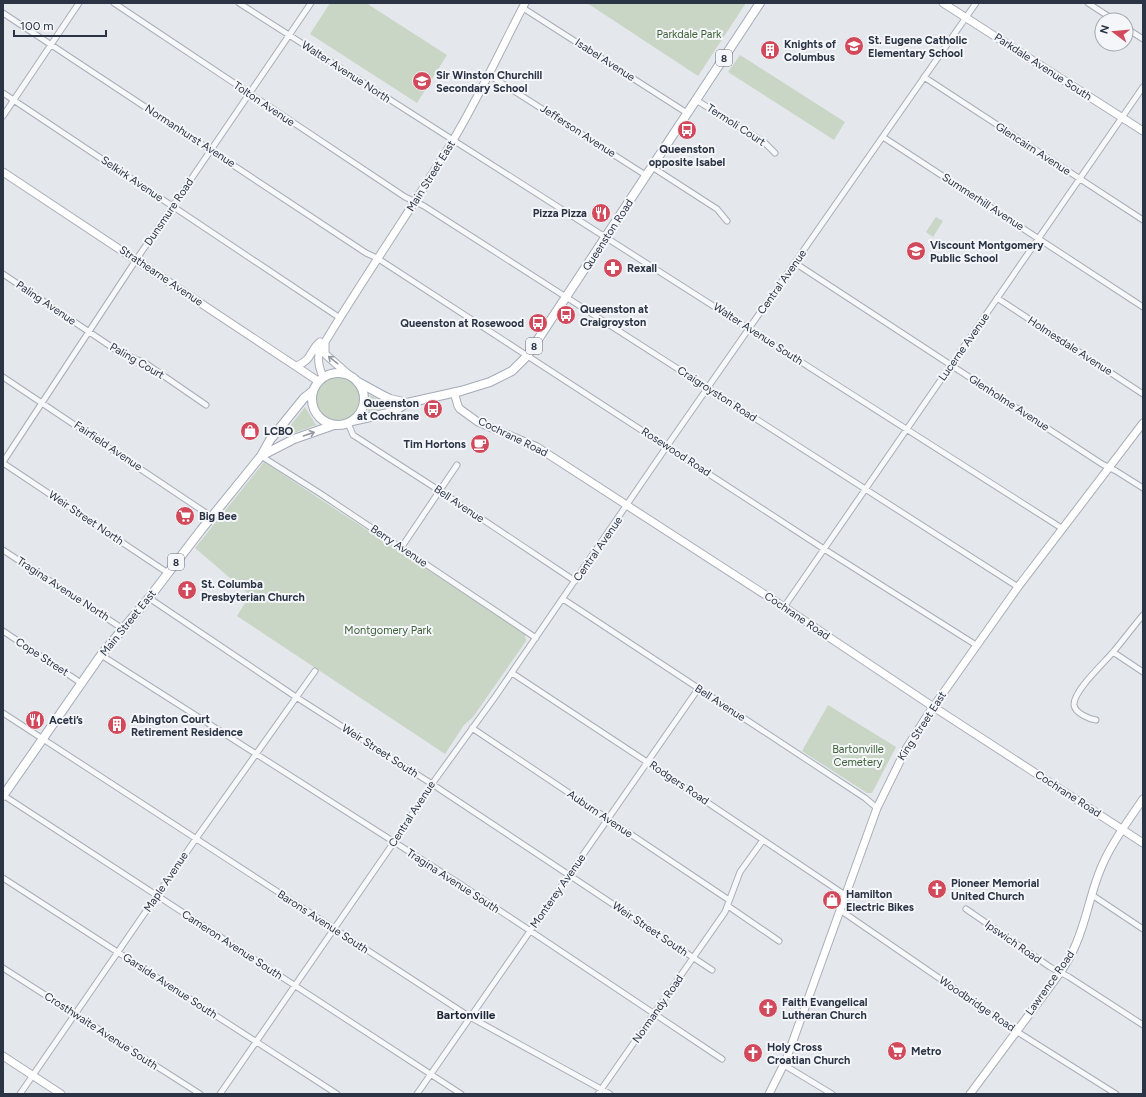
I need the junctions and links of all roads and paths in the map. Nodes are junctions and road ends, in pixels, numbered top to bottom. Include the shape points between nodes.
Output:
1 (79, 3) edge
2 (114, 3) edge
3 (240, 3) edge
4 (311, 3) edge
5 (760, 3) edge
6 (943, 3) edge
7 (976, 3) edge
8 (1088, 3) edge
9 (524, 6) edge
10 (3, 12) edge
11 (1102, 12) edge
12 (965, 18) junction
13 (1134, 33) edge
14 (288, 35) junction
15 (1143, 39) edge
16 (52, 45) junction
17 (489, 75) junction
18 (924, 77) junction
19 (1143, 87) edge
20 (3, 93) edge
21 (249, 94) junction
22 (14, 100) junction
23 (696, 100) junction
24 (687, 113) junction
25 (3, 116) edge
26 (1122, 118) junction
27 (1143, 132) edge
28 (882, 137) junction
29 (453, 140) junction
30 (210, 150) junction
31 (775, 153) dead end
32 (652, 167) junction
33 (3, 172) edge
34 (647, 176) junction
35 (1080, 179) junction
36 (415, 202) junction
37 (173, 206) junction
38 (1143, 220) edge
39 (727, 222) dead end
40 (606, 238) junction
41 (1038, 238) junction
42 (377, 258) junction
43 (136, 260) junction
44 (795, 263) junction
45 (3, 274) edge
46 (566, 297) junction
47 (997, 298) junction
48 (1143, 307) edge
49 (340, 318) junction
50 (749, 329) junction
51 (88, 332) junction
52 (330, 335) junction
53 (326, 342) junction
54 (527, 356) junction
55 (951, 365) junction
56 (296, 366) junction
57 (349, 375) junction
58 (3, 377) edge
59 (320, 379) junction
60 (358, 381) junction
61 (707, 388) junction
62 (313, 391) junction
63 (454, 392) junction
64 (1143, 394) edge
65 (42, 402) junction
66 (407, 403) junction
67 (206, 404) dead end
68 (350, 422) junction
69 (1143, 423) edge
70 (334, 425) junction
71 (906, 429) junction
72 (667, 446) junction
73 (261, 456) junction
74 (3, 462) edge
75 (457, 465) dead end
76 (1109, 467) junction
77 (1143, 488) edge
78 (866, 489) junction
79 (440, 491) junction
80 (628, 505) junction
81 (212, 517) junction
82 (1063, 529) junction
83 (401, 548) junction
84 (824, 549) junction
85 (3, 550) edge
86 (168, 573) junction
87 (575, 581) junction
88 (1018, 587) junction
89 (149, 598) junction
90 (563, 599) junction
91 (784, 607) junction
92 (1143, 615) edge
93 (123, 629) junction
94 (3, 631) edge
95 (536, 638) junction
96 (976, 646) junction
97 (1113, 652) junction
98 (101, 655) junction
99 (315, 671) dead end
100 (1143, 672) edge
101 (512, 673) junction
102 (82, 683) junction
103 (698, 689) junction
104 (296, 697) junction
105 (934, 707) junction
106 (3, 714) edge
107 (1096, 720) dead end
108 (472, 728) junction
109 (42, 740) junction
110 (256, 754) junction
111 (647, 762) junction
112 (432, 784) junction
113 (3, 796) edge
114 (1143, 799) edge
115 (877, 808) junction
116 (608, 819) junction
117 (1123, 830) junction
118 (195, 840) junction
119 (762, 840) junction
120 (394, 842) junction
121 (1143, 843) edge
122 (569, 875) junction
123 (3, 878) edge
124 (845, 895) junction
125 (1092, 895) junction
126 (156, 896) junction
127 (729, 900) junction
128 (728, 906) junction
129 (966, 909) dead end
130 (840, 910) junction
131 (334, 929) junction
132 (1143, 929) edge
133 (530, 931) junction
134 (779, 941) dead end
135 (118, 953) junction
136 (694, 958) junction
137 (3, 968) edge
138 (712, 970) dead end
139 (1060, 973) junction
140 (294, 986) junction
141 (75, 1014) junction
142 (654, 1014) junction
143 (470, 1017) junction
144 (1143, 1025) edge
145 (1016, 1031) junction
146 (256, 1042) junction
147 (3, 1056) edge
148 (722, 1059) dead end
149 (784, 1065) junction
150 (431, 1074) junction
151 (32, 1075) junction
152 (600, 1092) edge
153 (973, 1093) edge
154 (20, 1094) edge
155 (62, 1094) edge
156 (200, 1094) edge
157 (220, 1094) edge
158 (337, 1094) edge
159 (417, 1094) edge
160 (461, 1094) edge
161 (610, 1094) edge
162 (769, 1094) edge
163 (832, 1094) edge
164 (1116, 1094) edge

1 - 16 street
2 - 21 street, Tolton Avenue
3 - 14 street, Walter Avenue North
4 - 14 street, Dunsmure Road
5 - 23 main road, Queenston Road / 8
6 - 12 street, Parkdale Avenue South
7 - 12 street, Central Avenue
8 - 11 street
9 - 17 street, Main Street East
9 - 24 street, Isabel Avenue
10 - 16 street, Normanhurst Avenue
12 - 18 street, Central Avenue
12 - 26 street, Parkdale Avenue South
13 - 15 street
14 - 21 street, Dunsmure Road
14 - 29 street, Walter Avenue North
16 - 22 street
16 - 30 street, Normanhurst Avenue
17 - 29 street, Main Street East
17 - 34 street, Jefferson Avenue
18 - 28 street, Central Avenue
18 - 35 street, Glencairn Avenue
19 - 26 street, Lucerne Avenue
20 - 22 street, Selkirk Avenue
21 - 30 street, Dunsmure Road
21 - 36 street, Tolton Avenue
22 - 25 street
22 - 37 street, Selkirk Avenue
23 - 24 main road, Queenston Road / 8
23 - 31 street, Termoli Court via 764,142
24 - 32 main road, Queenston Road / 8
26 - 27 street, Parkdale Avenue South
26 - 35 street, Lucerne Avenue
28 - 41 street, Summerhill Avenue
28 - 44 street, Central Avenue
29 - 36 street, Main Street East
29 - 40 street, Walter Avenue South
30 - 37 street, Dunsmure Road
30 - 42 street, Normanhurst Avenue via 359,249
32 - 34 main road, Queenston Road / 8
32 - 39 street via 717,209
33 - 43 street, Strathearne Avenue
34 - 40 main road, Queenston Road / 8
35 - 38 street, Glencairn Avenue
35 - 41 street, Lucerne Avenue
36 - 42 street, Main Street East
36 - 46 street, Craigroyston Road
37 - 43 street, Dunsmure Road
37 - 49 street, Selkirk Avenue
40 - 46 main road, Queenston Road / 8
40 - 50 street, Walter Avenue South
41 - 47 street, Lucerne Avenue
41 - 48 street, Summerhill Avenue
42 - 49 street, Main Street East
42 - 54 street, Rosewood Road
43 - 51 street, Dunsmure Road
43 - 56 street, Strathearne Avenue
44 - 50 street, Central Avenue
44 - 55 street, Glenholme Avenue
45 - 51 street, Paling Avenue
46 - 54 main road, Queenston Road / 8
46 - 61 street, Craigroyston Road
47 - 55 street, Lucerne Avenue
47 - 64 street, Holmesdale Avenue
49 - 52 street, Main Street East
50 - 61 street, Central Avenue
50 - 71 street, Walter Avenue South
51 - 65 street, Dunsmure Road
51 - 67 street, Paling Court via 119,352 145,363
52 - 53 street, Main Street East
52 - 56 street via 318,343 305,362
57 -> 53 street via 325,354
53 - 59 street, Main Street East via 320,347
54 - 63 main road, Queenston Road / 8 via 503,376
54 - 72 street, Rosewood Road
55 - 71 street, Lucerne Avenue
55 - 76 street, Glenholme Avenue
56 - 59 street, Strathearne Avenue
57 - 59 main road via 336,372
57 - 60 main road
58 - 65 street, Fairfield Avenue
59 - 62 main road
60 - 66 main road, Queenston Road / 8 via 390,399
60 - 68 main road via 362,387 363,406 360,413
61 - 72 street, Central Avenue
61 - 78 street, Craigroyston Road
62 - 70 main road via 314,412 325,422
62 - 73 main road, Main Street East / 8 via 304,398 270,440
63 - 66 main road, Queenston Road / 8
63 - 80 street, Cochrane Road via 460,409 478,422 537,447
65 - 74 street, Dunsmure Road
65 - 81 street, Fairfield Avenue
66 - 68 main road, Queenston Road / 8 via 393,412
68 - 70 main road
68 - 79 street, Bell Avenue via 353,435
69 - 76 street, King Street East
73 -> 70 main road, Main Street East / 8 via 294,439
71 - 78 street, Lucerne Avenue
71 - 82 street, Walter Avenue South
72 - 80 street, Central Avenue
72 - 84 street, Rosewood Road
73 - 81 main road, Main Street East / 8
73 - 83 street, Berry Avenue
74 - 86 street, Weir Street North
75 - 79 street
76 - 77 street, Glenholme Avenue
76 - 82 street, King Street East
78 - 84 street, Lucerne Avenue
78 - 88 street, Craigroyston Road
79 - 83 street
79 - 87 street, Bell Avenue
80 - 87 street, Central Avenue
80 - 91 street, Cochrane Road
81 - 86 main road, Main Street East / 8
82 - 88 street, King Street East
83 - 95 street, Berry Avenue
84 - 91 street, Lucerne Avenue
84 - 96 street, Rosewood Road
85 - 93 street, Tragina Avenue North
86 - 89 main road, Main Street East / 8
87 - 90 street, Central Avenue
88 - 96 street, King Street East
89 - 93 main road, Main Street East / 8
89 - 104 street, Weir Street South
90 - 95 street, Central Avenue
90 - 103 street, Bell Avenue
91 - 105 street, Cochrane Road
92 - 97 street
93 - 98 main road, Main Street East / 8
94 - 102 street, Cope Street
95 - 101 street, Central Avenue
96 - 105 street, King Street East
97 - 100 street
97 - 107 street via 1088,679 1074,703 1074,708 1089,719
98 - 102 main road, Main Street East / 8
98 - 110 street, Tragina Avenue South
99 - 104 street, Maple Avenue
101 - 108 street, Central Avenue
101 - 111 street, Rodgers Road
102 - 109 main road, Main Street East / 8
103 - 111 street, Monterey Avenue
103 - 115 street, Bell Avenue
104 - 110 street, Maple Avenue
104 - 112 street, Weir Street South
105 - 115 street, King Street East via 906,749
105 - 117 street, Cochrane Road
106 - 109 street, Barons Avenue South
108 - 112 street, Central Avenue
108 - 116 street, Auburn Avenue
109 - 113 main road, Main Street East / 8
109 - 118 street, Barons Avenue South
110 - 118 street, Maple Avenue
110 - 120 street, Tragina Avenue South
111 - 116 street, Monterey Avenue
111 - 119 street, Rodgers Road
112 - 120 street, Central Avenue
112 - 122 street, Weir Street South
113 - 126 street, Cameron Avenue South
114 - 117 street, Lawrence Road
115 - 124 street, King Street East
116 - 122 street, Monterey Avenue
116 - 127 street, Auburn Avenue
117 - 121 street, Cochrane Road
117 - 125 street, Lawrence Road via 1104,860
118 - 126 street, Maple Avenue
118 - 131 street, Barons Avenue South
119 - 124 street, Rodgers Road
119 - 127 street, Normandy Road via 740,872
120 - 131 street, Central Avenue
120 - 133 street, Tragina Avenue South
122 - 133 street, Monterey Avenue
122 - 136 street, Weir Street South
123 - 135 street, Garside Avenue South
124 - 130 street, King Street East
125 - 132 street
125 - 139 street, Lawrence Road via 1076,945
126 - 135 street, Maple Avenue
126 - 140 street, Cameron Avenue South
127 - 128 street, Normandy Road
128 - 134 street
128 - 136 street, Normandy Road
129 - 139 street, Ipswich Road
130 - 145 street, Woodbridge Road
130 - 149 street, King Street East
131 - 140 street, Central Avenue
131 - 143 street, Barons Avenue South
133 - 142 street, Tragina Avenue South
133 - 143 street, Monterey Avenue
135 - 141 street, Maple Avenue
135 - 146 street, Garside Avenue South
136 - 138 street, Weir Street South
136 - 142 street, Normandy Road
137 - 141 street, Crosthwaite Avenue South
139 - 144 street, Ipswich Road
139 - 145 street, Lawrence Road
140 - 146 street, Central Avenue
140 - 150 street, Cameron Avenue South
141 - 151 street, Maple Avenue
141 - 156 street, Crosthwaite Avenue South
142 - 148 street, Tragina Avenue South
142 - 152 street, Normandy Road
143 - 150 street, Monterey Avenue
143 - 152 street, Barons Avenue South
145 - 153 street, Lawrence Road
145 - 164 street, Woodbridge Road
146 - 157 street, Central Avenue
146 - 158 street, Garside Avenue South
147 - 151 street
149 - 162 street, King Street East
149 - 163 street
150 - 159 street, Monterey Avenue
150 - 160 street, Cameron Avenue South
151 - 154 street, Maple Avenue
151 - 155 street
152 - 161 street, Barons Avenue South

